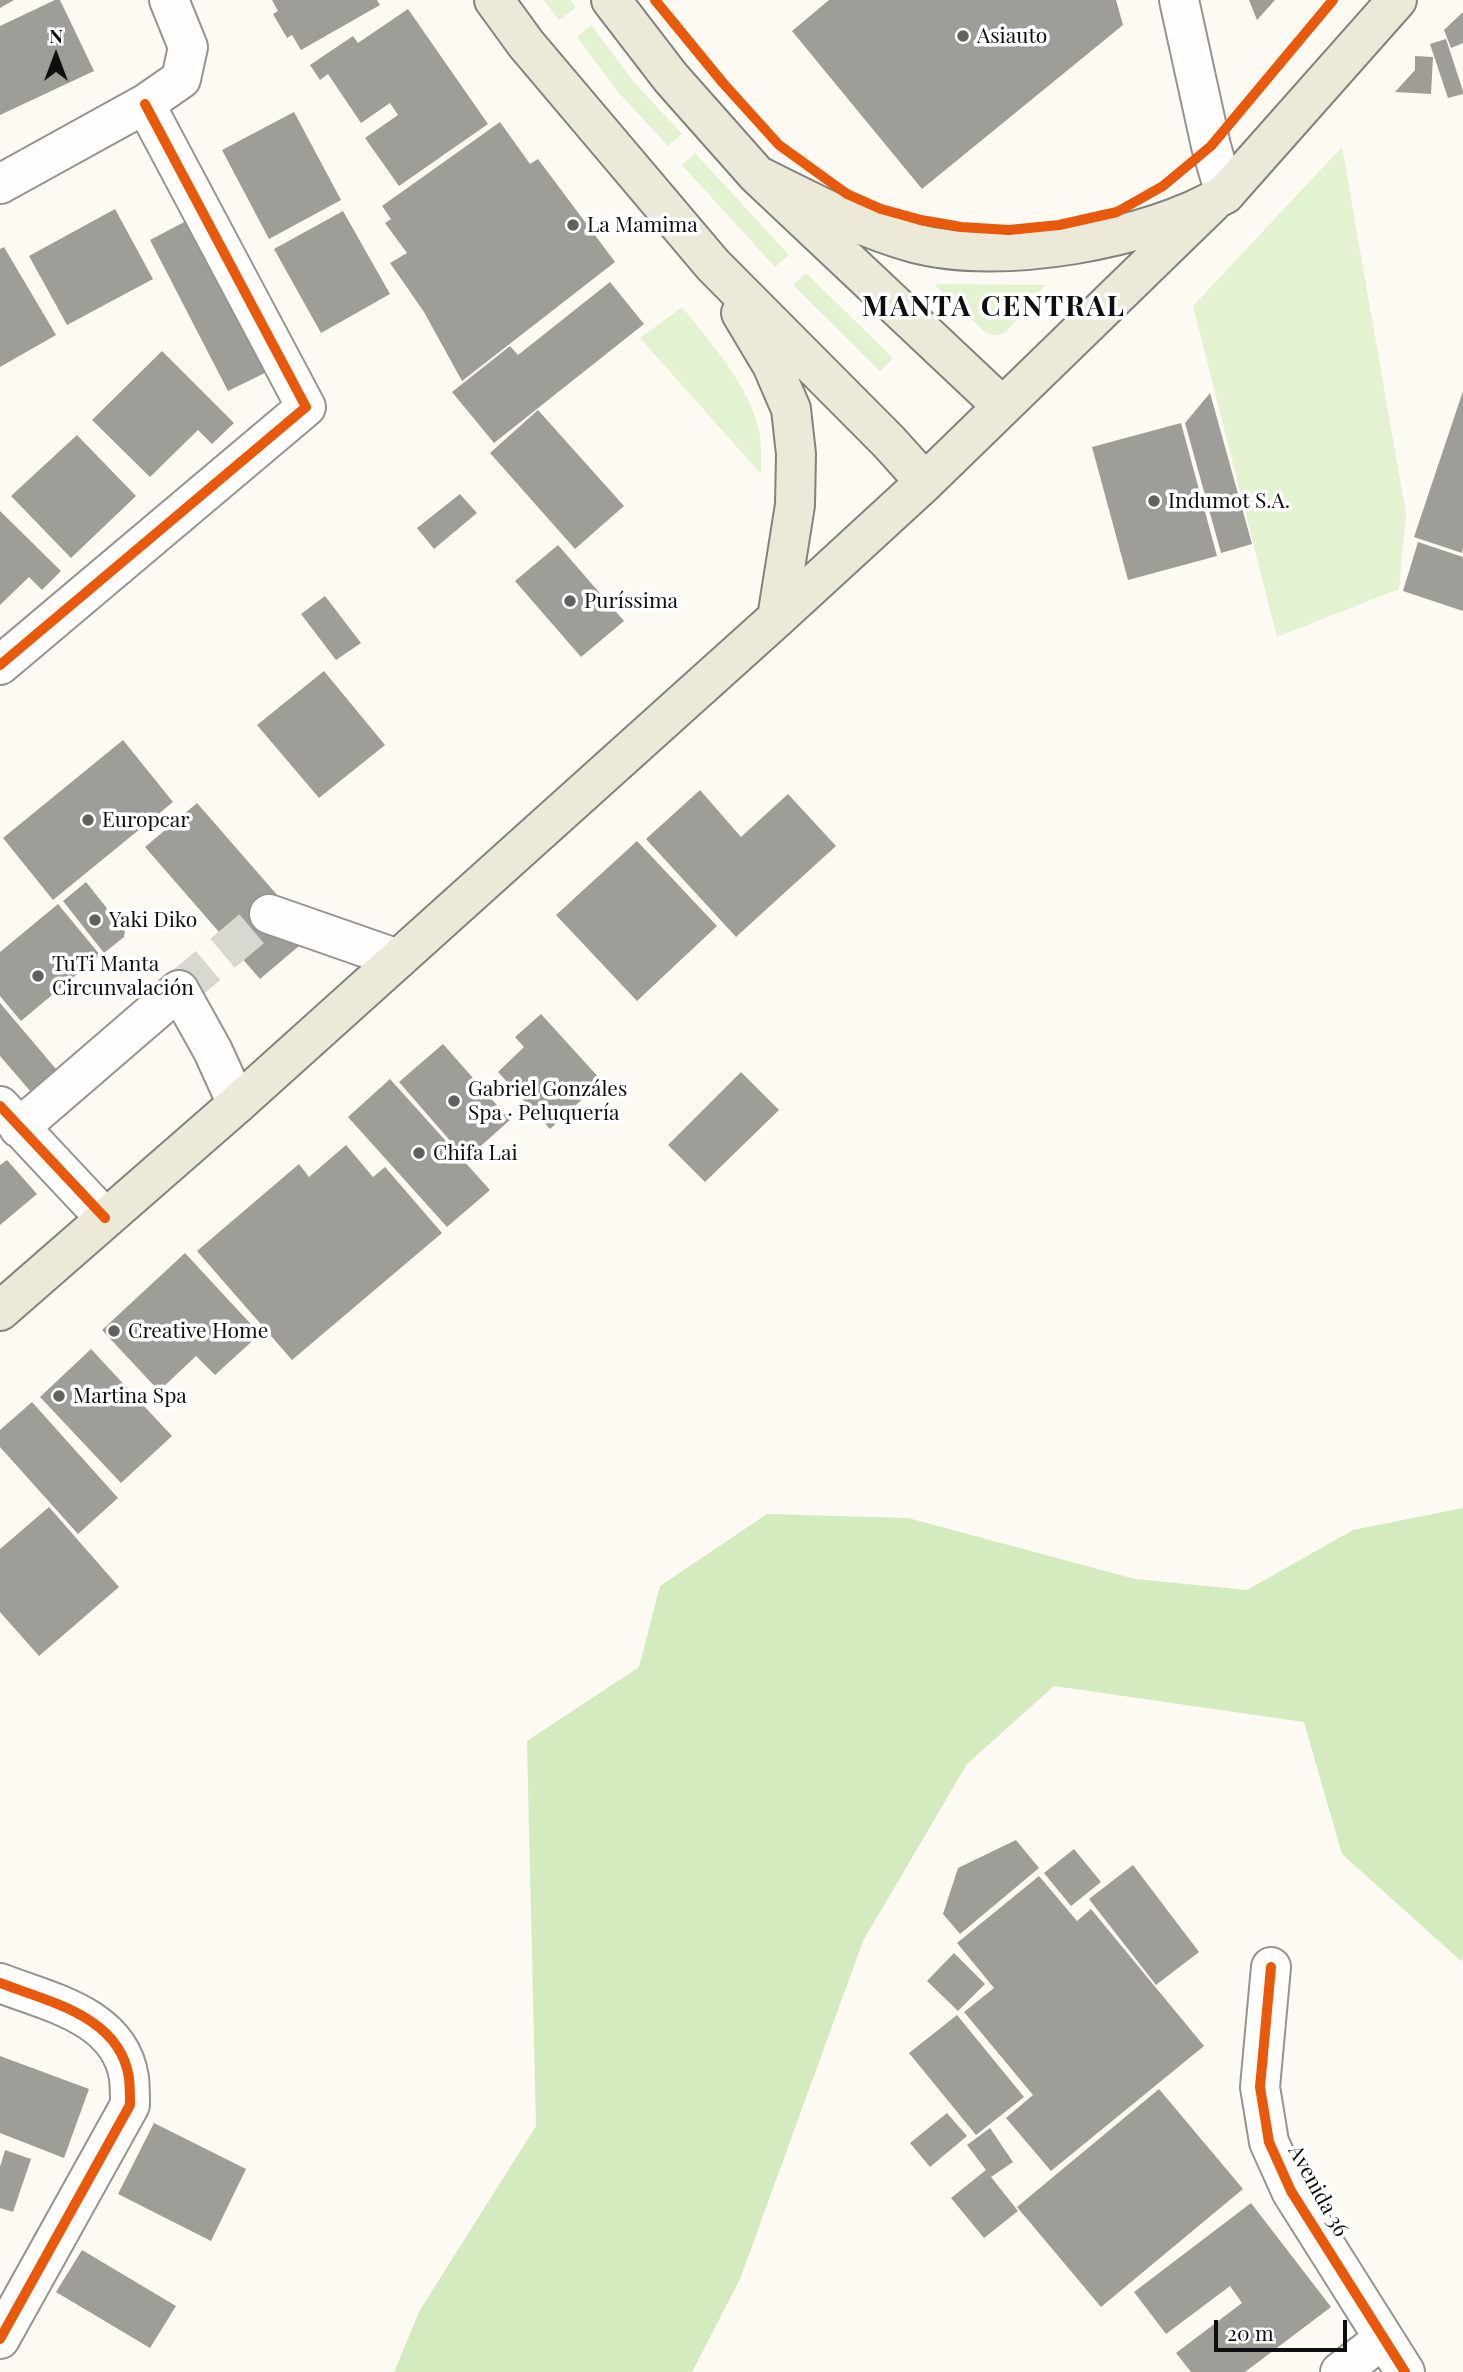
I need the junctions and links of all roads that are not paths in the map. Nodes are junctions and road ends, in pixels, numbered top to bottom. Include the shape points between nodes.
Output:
1 (169, 0) edge
2 (494, 0) edge
3 (611, 0) edge
4 (1179, 0) edge
5 (1397, 0) edge
6 (145, 104) junction
7 (757, 175) junction
8 (0, 184) edge
9 (1218, 199) junction
10 (713, 265) junction
11 (1002, 406) junction
12 (925, 482) junction
13 (777, 618) junction
14 (0, 666) edge
15 (269, 914) dead end
16 (398, 959) junction
17 (237, 1104) junction
18 (9, 1117) edge
19 (105, 1218) junction
20 (0, 1311) edge
21 (1270, 1967) dead end
22 (0, 1983) edge
23 (0, 2339) edge
24 (1384, 2339) junction
25 (1340, 2372) edge
26 (1405, 2372) edge

1 - 6 street via 188,47 181,79
2 - 10 main road
3 - 7 main road via 671,78
4 - 9 street
5 - 9 main road
6 - 8 street
6 - 14 street via 306,407
7 - 9 main road via 856,223 916,243 980,252 1038,250 1095,240 1154,226
7 - 11 main road
9 - 11 main road
10 - 12 main road
10 - 13 main road via 772,365 791,409 795,505
11 - 12 main road
12 - 13 main road
13 - 16 main road
15 - 16 street
16 - 17 main road
17 - 18 street via 179,990
17 - 19 main road
18 - 19 street
19 - 20 main road
21 - 24 street, Avenida 36 via 1260,2087 1269,2142 1291,2191
22 - 23 street via 78,2013 102,2028 116,2044 129,2076 130,2105
24 - 25 street
24 - 26 street, Avenida 36

